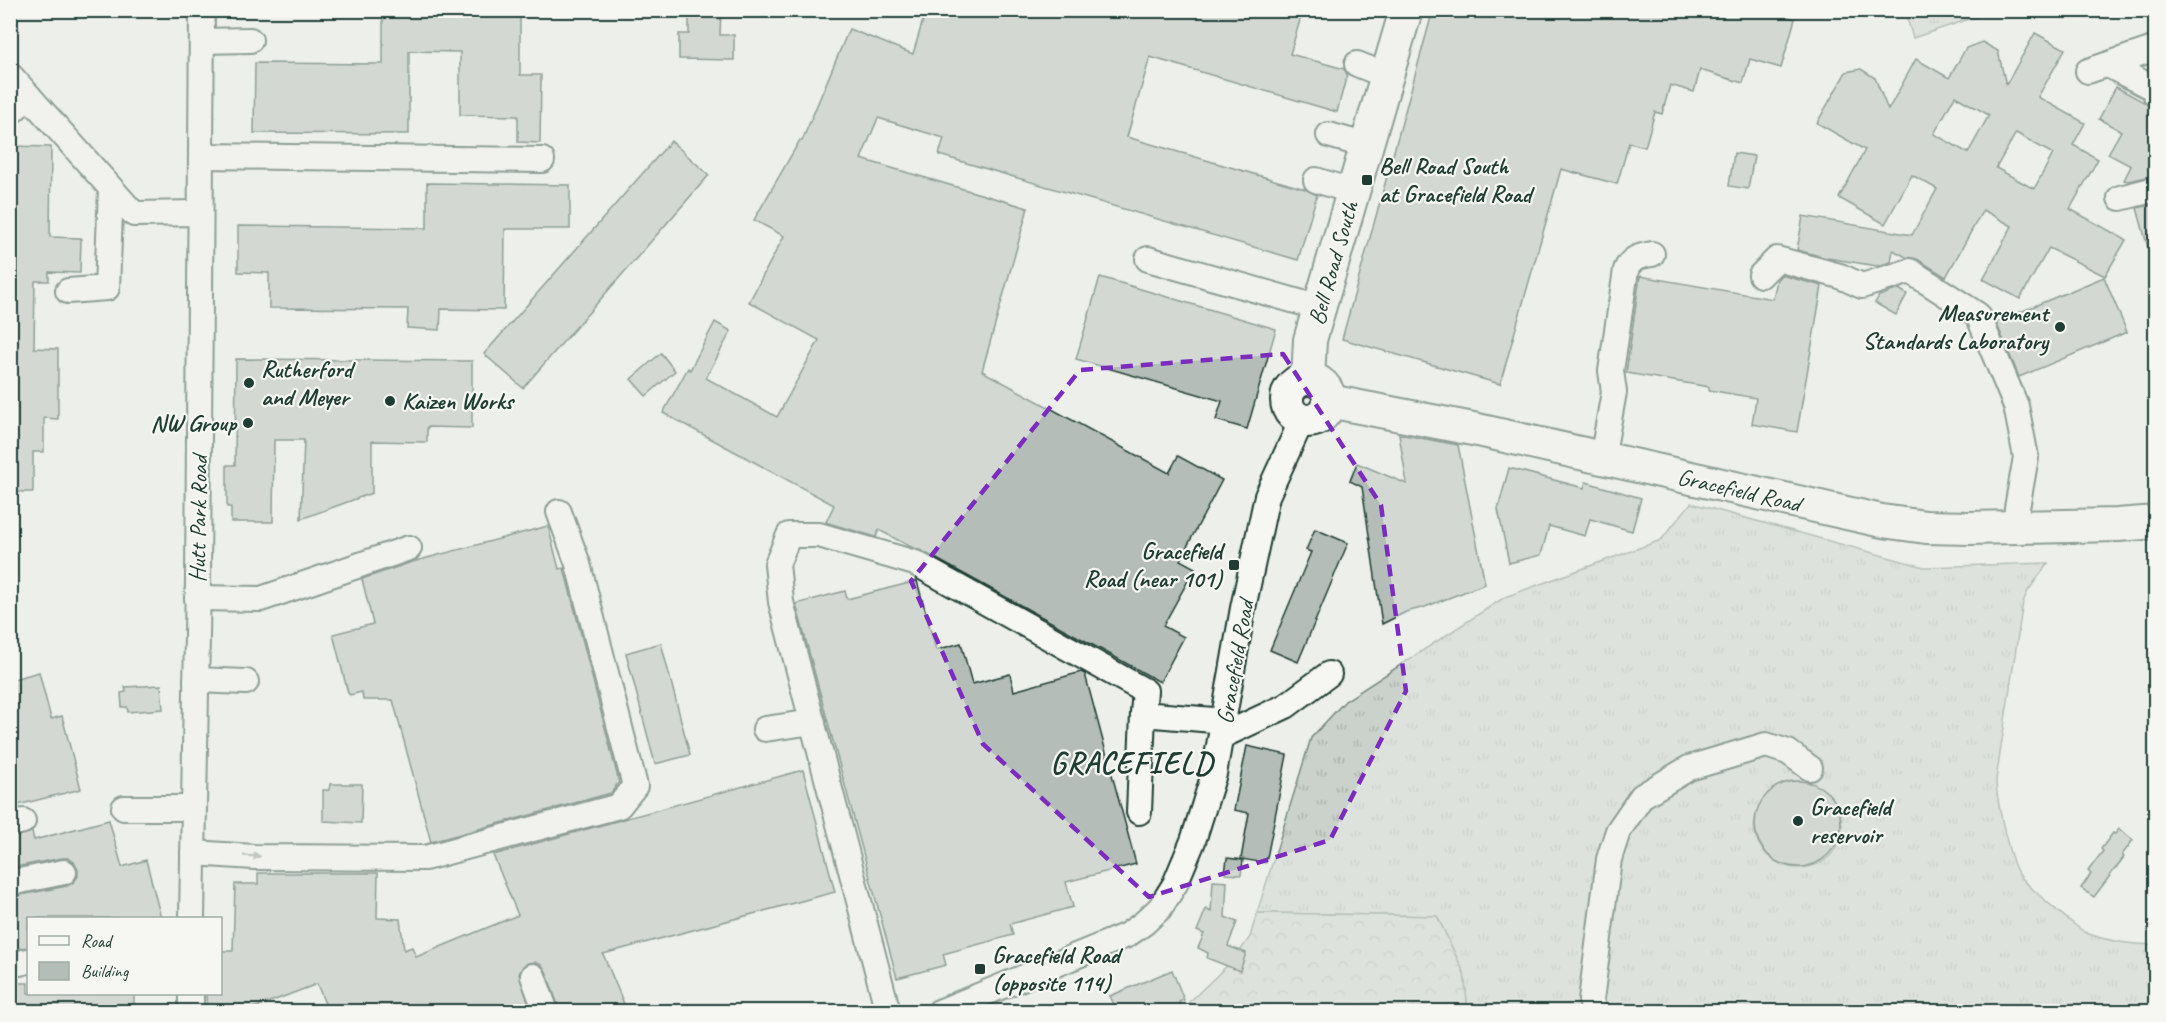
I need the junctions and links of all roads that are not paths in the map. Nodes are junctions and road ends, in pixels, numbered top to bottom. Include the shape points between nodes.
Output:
1 (202, 10) edge
2 (1406, 10) edge
3 (250, 40) dead end
4 (202, 41) junction
5 (2156, 48) edge
6 (1357, 64) dead end
7 (10, 75) edge
8 (1387, 76) junction
9 (2156, 95) edge
10 (29, 96) junction
11 (10, 113) edge
12 (1329, 135) dead end
13 (1367, 146) junction
14 (201, 156) junction
15 (542, 160) dead end
16 (1316, 180) dead end
17 (111, 189) junction
18 (2156, 189) edge
19 (1354, 192) junction
20 (2120, 198) dead end
21 (200, 213) junction
22 (1652, 254) dead end
23 (1148, 259) dead end
24 (1761, 275) dead end
25 (68, 291) dead end
26 (1320, 308) junction
27 (1319, 390) junction
28 (1302, 420) joint
29 (1602, 459) junction
30 (559, 512) dead end
31 (2156, 522) edge
32 (2016, 527) junction
33 (409, 548) dead end
34 (197, 598) junction
35 (1329, 674) dead end
36 (196, 680) junction
37 (246, 682) dead end
38 (1143, 714) junction
39 (813, 722) junction
40 (765, 729) dead end
41 (1223, 729) junction
42 (1810, 768) dead end
43 (124, 808) dead end
44 (194, 808) junction
45 (1139, 812) dead end
46 (193, 853) junction
47 (64, 872) dead end
48 (10, 883) edge
49 (192, 917) edge
50 (27, 961) edge
51 (10, 965) edge
52 (533, 976) dead end
53 (191, 995) edge
54 (191, 1011) edge
55 (546, 1011) edge
56 (888, 1011) edge
57 (939, 1011) edge
58 (1594, 1011) edge

1 - 4 street, Hutt Park Road
2 - 8 main road, Bell Road South
3 - 4 street
4 - 14 street, Hutt Park Road
5 - 9 street via 2098,68 2153,88
6 - 8 street
7 - 10 street
8 - 13 main road, Bell Road South
10 - 11 street
10 - 17 street
12 - 13 street
13 - 19 main road, Bell Road South
14 - 15 street
14 - 21 street, Hutt Park Road
16 - 19 street
17 - 21 street via 134,214
17 - 25 street via 106,288
18 - 20 street
19 - 26 main road, Bell Road South
21 - 34 street, Hutt Park Road
22 - 29 street via 1638,256 1626,270 1611,371 1614,392
23 - 26 street
24 - 32 street via 1777,259 1862,286 1910,271 1978,315 2016,406 2026,457
26 - 27 main road, Bell Road South via 1310,340
27 - 28 main road via 1294,384 1287,397 1290,411
27 - 29 main road, Gracefield Road
28 - 41 street, Gracefield Road via 1267,496
29 - 32 main road, Gracefield Road via 1882,521 1926,527
46 -> 30 street via 425,858 619,806 635,786 581,574
31 - 32 main road, Gracefield Road
33 - 34 street via 261,599
34 - 36 street, Hutt Park Road
35 - 41 street via 1286,706
36 - 37 street
36 - 44 street, Hutt Park Road
38 - 39 street via 1145,691 915,563 819,535 789,535 777,564 781,602
38 - 41 street
38 - 45 street
39 - 40 street
39 - 56 street
41 - 57 street, Gracefield Road via 1193,841 1175,884 1152,916 1127,935
42 - 58 street via 1788,752 1766,745 1689,768 1642,796 1618,831 1609,859 1591,999
43 - 44 street
44 - 46 street, Hutt Park Road
46 - 49 street, Hutt Park Road
47 - 48 street
50 - 51 street
52 - 55 street
53 - 54 street

